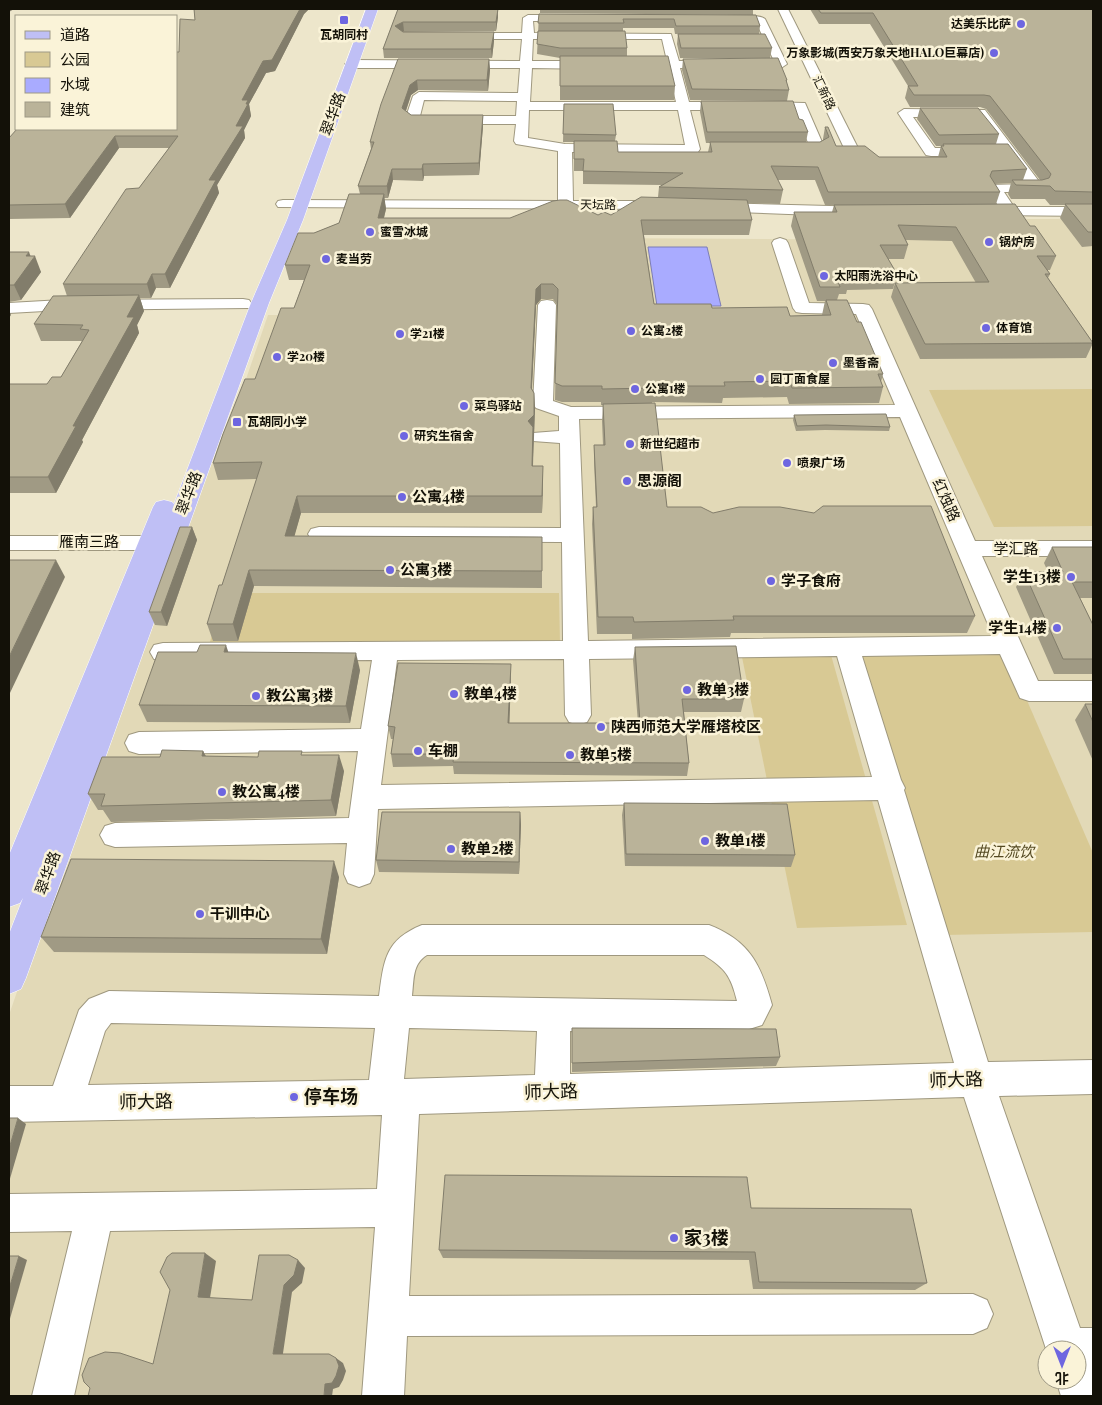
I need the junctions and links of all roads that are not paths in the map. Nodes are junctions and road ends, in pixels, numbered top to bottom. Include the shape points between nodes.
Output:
1 (356, 9) edge
2 (372, 9) edge
3 (783, 9) edge
4 (586, 18) edge
5 (712, 19) edge
6 (442, 36) edge
7 (528, 36) junction
8 (351, 64) junction
9 (526, 64) junction
10 (605, 64) edge
11 (624, 64) edge
12 (674, 64) junction
13 (524, 101) junction
14 (683, 106) junction
15 (712, 106) edge
16 (742, 106) edge
17 (522, 120) junction
18 (565, 148) junction
19 (779, 149) edge
20 (852, 150) edge
21 (1009, 151) junction
22 (292, 203) junction
23 (566, 204) junction
24 (673, 207) edge
25 (702, 208) edge
26 (887, 212) edge
27 (972, 212) edge
28 (1010, 212) junction
29 (1093, 212) edge
30 (780, 244) dead end
31 (242, 304) junction
32 (547, 305) edge
33 (9, 308) edge
34 (907, 411) junction
35 (568, 413) junction
36 (540, 437) dead end
37 (569, 437) junction
38 (319, 534) edge
39 (572, 535) junction
40 (160, 542) junction
41 (9, 543) edge
42 (1093, 548) edge
43 (968, 549) junction
44 (1008, 645) junction
45 (847, 646) junction
46 (576, 650) junction
47 (386, 651) junction
48 (162, 652) edge
49 (1093, 691) edge
50 (578, 715) dead end
51 (373, 740) junction
52 (139, 743) dead end
53 (890, 788) junction
54 (365, 797) junction
55 (362, 830) junction
56 (115, 835) dead end
57 (359, 874) dead end
58 (9, 893) edge
59 (9, 978) edge
60 (394, 1012) junction
61 (554, 1015) junction
62 (1093, 1077) edge
63 (976, 1079) junction
64 (552, 1092) junction
65 (393, 1098) junction
66 (9, 1104) edge
67 (64, 1104) junction
68 (396, 1208) junction
69 (95, 1212) junction
70 (9, 1213) edge
71 (973, 1314) dead end
72 (387, 1316) junction
73 (1070, 1340) edge
74 (54, 1396) edge
75 (383, 1396) edge

1 - 22 main road, 翠华路
2 - 8 main road, 翠华路
3 - 20 street, 汇新路
4 - 7 street via 528,18
5 - 12 street via 760,20 765,38 781,64
6 - 7 street
7 - 9 street
7 - 12 street via 669,35
8 - 9 street
8 - 22 main road, 翠华路
9 - 10 street
9 - 13 street
11 - 12 street
12 - 14 street
13 - 14 street
13 - 17 street
13 - 17 street via 419,96 412,120
14 - 15 street
14 - 18 street via 697,149
16 - 19 street via 800,106 818,149
17 - 18 street via 521,141
18 - 23 street
21 - 21 street via 980,113 904,113 931,152
21 - 28 street via 1037,188 994,188
22 - 23 street, 天坛路
22 - 31 main road, 翠华路
22 - 40 main road, 翠华路 via 295,220
23 - 24 street, 天坛路
25 - 26 street
27 - 28 street
28 - 29 street
30 - 34 street, 红烛路 via 802,308 863,309
31 - 33 street
31 - 40 main road, 翠华路
32 - 35 street via 543,404
34 - 35 street
34 - 43 street, 红烛路
35 - 37 street
36 - 37 street
37 - 39 street
38 - 39 street
39 - 46 street
40 - 41 street, 雁南三路
40 - 58 main road, 翠华路
40 - 59 main road, 翠华路
42 - 43 street, 学汇路
43 - 44 street, 红烛路
44 - 45 street
44 - 49 street, 红烛路 via 1029,691
45 - 46 street
45 - 53 street
46 - 47 street
46 - 50 street
47 - 48 street
47 - 51 street
51 - 52 street
51 - 54 street
53 - 54 street
53 - 63 street
54 - 55 street
55 - 56 street
55 - 57 street
60 - 61 street
60 - 61 street via 400,965 408,949 422,940 709,940 733,955 746,972 755,1005 750,1014 733,1018
60 - 65 street
60 - 67 street via 109,1007 91,1022
61 - 64 street
62 - 63 street, 师大路
63 - 64 street, 师大路
63 - 73 street
64 - 65 street, 师大路
65 - 67 street, 师大路
65 - 68 street
66 - 67 street, 师大路
68 - 69 street
68 - 72 street
69 - 70 street
69 - 74 street
71 - 72 street
72 - 75 street

